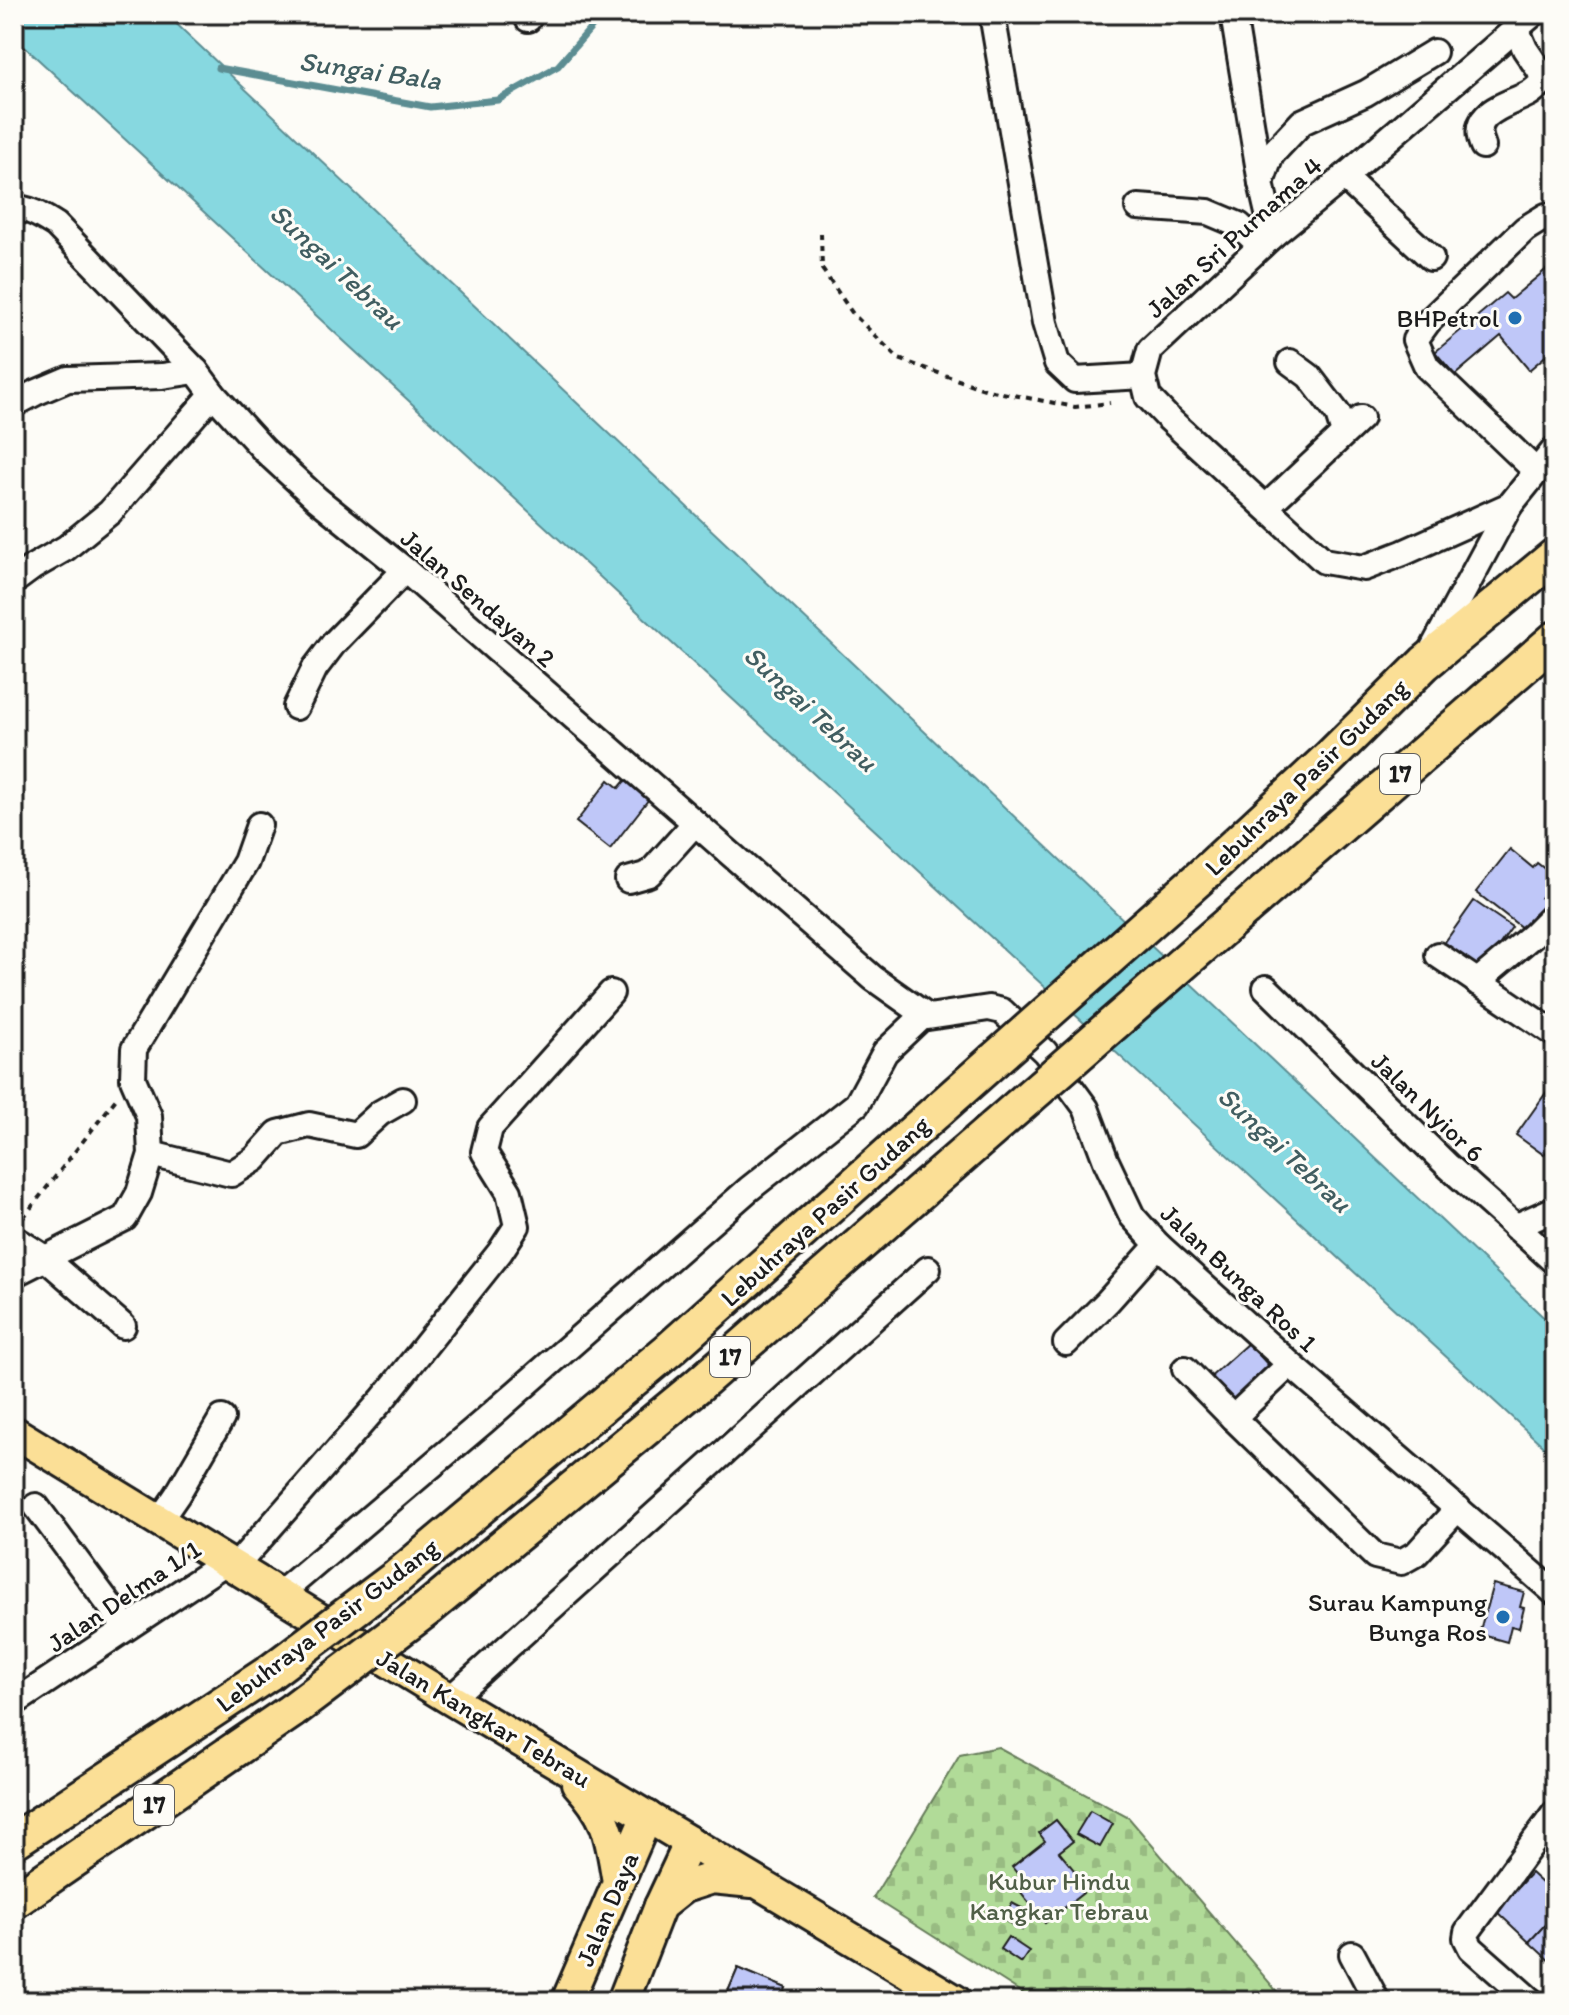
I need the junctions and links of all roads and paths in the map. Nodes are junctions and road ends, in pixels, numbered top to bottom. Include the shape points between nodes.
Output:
1 (992, 14) edge
2 (1233, 14) edge
3 (1524, 21) edge
4 (1434, 52) dead end
5 (1483, 146) dead end
6 (1344, 177) junction
7 (1261, 183) junction
8 (1138, 207) dead end
9 (14, 208) edge
10 (1555, 224) edge
11 (821, 233) dead end
12 (1267, 240) junction
13 (1431, 258) dead end
14 (1290, 362) dead end
15 (196, 371) junction
16 (1146, 387) junction
17 (213, 394) junction
18 (14, 404) edge
19 (1555, 449) edge
20 (1536, 471) junction
21 (1510, 505) junction
22 (1266, 507) junction
23 (1555, 556) edge
24 (405, 570) junction
25 (14, 581) edge
26 (1555, 639) edge
27 (1425, 663) junction
28 (296, 707) dead end
29 (695, 823) junction
30 (259, 825) dead end
31 (628, 880) dead end
32 (1555, 913) edge
33 (1438, 955) dead end
34 (1477, 982) junction
35 (1266, 988) dead end
36 (611, 993) dead end
37 (924, 1015) junction
38 (1555, 1034) edge
39 (133, 1079) junction
40 (403, 1100) dead end
41 (151, 1154) junction
42 (1555, 1209) edge
43 (1515, 1227) junction
44 (19, 1228) edge
45 (1158, 1245) junction
46 (45, 1258) junction
47 (1555, 1262) edge
48 (928, 1269) dead end
49 (14, 1274) edge
50 (123, 1326) dead end
51 (1066, 1343) dead end
52 (1290, 1364) junction
53 (1185, 1369) dead end
54 (222, 1418) dead end
55 (1233, 1418) junction
56 (14, 1432) edge
57 (36, 1506) dead end
58 (1458, 1508) junction
59 (159, 1521) junction
60 (230, 1564) junction
61 (1555, 1593) edge
62 (280, 1594) junction
63 (126, 1627) junction
64 (450, 1699) junction
65 (14, 1703) edge
66 (560, 1764) junction
67 (1555, 1813) edge
68 (647, 1816) junction
69 (14, 1841) edge
70 (690, 1842) junction
71 (618, 1882) junction
72 (758, 1882) junction
73 (14, 1901) edge
74 (660, 1906) junction
75 (1352, 1954) dead end
76 (567, 2001) edge
77 (623, 2001) edge
78 (956, 2001) edge
79 (1377, 2001) edge
80 (1531, 2001) edge

1 - 16 street via 1045,323 1057,363 1075,380
2 - 7 street
3 - 5 street via 1525,49 1543,82 1489,114 1478,135
3 - 6 street, Jalan Sri Purnama 4
4 - 7 street via 1302,122 1271,155
6 - 12 street, Jalan Sri Purnama 4
6 - 13 street
7 - 12 street
8 - 12 street via 1208,212
9 - 15 street, Jalan Sendayan 2 via 56,225
10 - 20 street via 1546,216 1525,229 1415,340 1427,367
11 - 16 path via 822,269 853,314 899,359 987,390 1075,407
12 - 16 street, Jalan Sri Purnama 4 via 1150,350
14 - 22 street via 1353,426
15 - 17 street, Jalan Sendayan 2
15 - 18 street via 68,379
16 - 22 street via 1168,418
17 - 24 street, Jalan Sendayan 2 via 317,499
17 - 25 street via 110,512
19 - 20 street
20 - 21 street
21 - 22 street via 1364,568 1324,561
21 - 27 street
23 - 27 highway, Lebuhraya Pasir Gudang / 17
24 - 28 street via 334,643
24 - 29 street, Jalan Sendayan 2
26 - 73 highway, Lebuhraya Pasir Gudang / 17, bridge via 696,1387 427,1609 293,1710
27 - 69 highway, Lebuhraya Pasir Gudang / 17, bridge via 1206,872 671,1348 397,1577 269,1673
29 - 31 street via 649,874
29 - 37 street, Jalan Sendayan 2 via 873,978
30 - 39 street via 246,862 134,1049
32 - 34 street
33 - 34 street
34 - 38 street
35 - 43 street, Jalan Nyior 6
36 - 60 street, Jalan Delma 1/1 via 490,1128 484,1152 509,1192 517,1226 500,1252 382,1400
37 - 45 street, Jalan Bunga Ros 1 via 1002,1011 1045,1052 1086,1108 1132,1216
37 - 62 street via 885,1052 857,1104 749,1189
39 - 41 street via 149,1116
39 - 44 path
40 - 41 street via 356,1135 309,1125 278,1133 255,1159 231,1174
41 - 46 street via 125,1218
42 - 43 street
43 - 47 street, Jalan Nyior 6
44 - 46 street
45 - 51 street
45 - 52 street, Jalan Bunga Ros 1
46 - 49 street
46 - 50 street
48 - 64 street
52 - 55 street
52 - 58 street, Jalan Bunga Ros 1
53 - 55 street
54 - 59 street
55 - 58 street via 1375,1556 1401,1562 1417,1553
56 - 59 main road, Jalan Kangkar Tebrau
57 - 63 street
58 - 61 street, Jalan Bunga Ros 1
59 - 60 main road, Jalan Kangkar Tebrau
60 - 62 main road, Jalan Kangkar Tebrau
60 - 63 street, Jalan Delma 1/1
62 - 64 main road, Jalan Kangkar Tebrau
63 - 65 street, Jalan Delma 1/1
64 - 66 main road, Jalan Kangkar Tebrau
66 - 68 main road, Jalan Kangkar Tebrau
66 - 71 main road via 603,1816
67 - 80 street via 1466,1938
68 - 70 main road, Jalan Kangkar Tebrau
68 - 71 main road, Jalan Daya
70 - 72 main road, Jalan Kangkar Tebrau
70 - 74 main road, Jalan Daya
71 - 76 main road, Jalan Daya
72 - 74 main road via 712,1878 684,1887
72 - 78 main road, Jalan Kangkar Tebrau
74 - 77 main road, Jalan Daya
75 - 79 street

